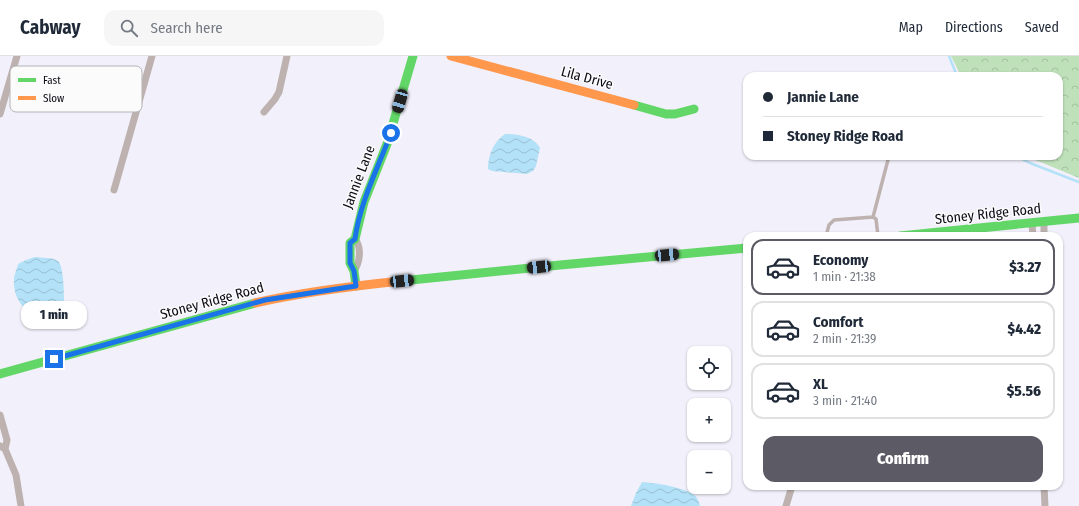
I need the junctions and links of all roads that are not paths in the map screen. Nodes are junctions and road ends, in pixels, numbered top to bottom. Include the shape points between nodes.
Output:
1 (17, 56) edge
2 (152, 56) edge
3 (287, 56) edge
4 (413, 56) edge
5 (451, 56) edge
6 (14, 66) edge
7 (10, 80) edge
8 (142, 91) edge
9 (694, 109) dead end
10 (136, 112) edge
11 (264, 112) dead end
12 (0, 114) edge
13 (888, 160) edge
14 (114, 190) dead end
15 (873, 217) junction
16 (1079, 218) edge
17 (1044, 222) junction
18 (1032, 224) junction
19 (827, 232) edge
20 (878, 232) edge
21 (944, 232) edge
22 (1032, 232) edge
23 (1044, 232) edge
24 (743, 248) edge
25 (356, 286) junction
26 (0, 374) edge
27 (0, 415) edge
28 (2, 447) edge
29 (791, 490) edge
30 (1044, 490) edge
31 (21, 506) edge
32 (786, 506) edge
33 (1045, 506) edge

1 - 6 street
2 - 8 street
3 - 11 street via 279,92
4 - 25 street, Jannie Lane via 393,127 362,205 355,239 350,243 350,263
5 - 9 street, Lila Drive via 666,114
7 - 12 street
10 - 14 street
13 - 15 lane
15 - 19 lane via 834,220
15 - 20 lane via 876,219
16 - 17 street, Stoney Ridge Road
17 - 18 street, Stoney Ridge Road
17 - 23 street
18 - 21 street, Stoney Ridge Road
18 - 22 street
24 - 25 street, Stoney Ridge Road
25 - 26 street, Stoney Ridge Road via 265,300
27 - 28 street via 6,440
28 - 31 street via 16,475
29 - 32 street
30 - 33 street

